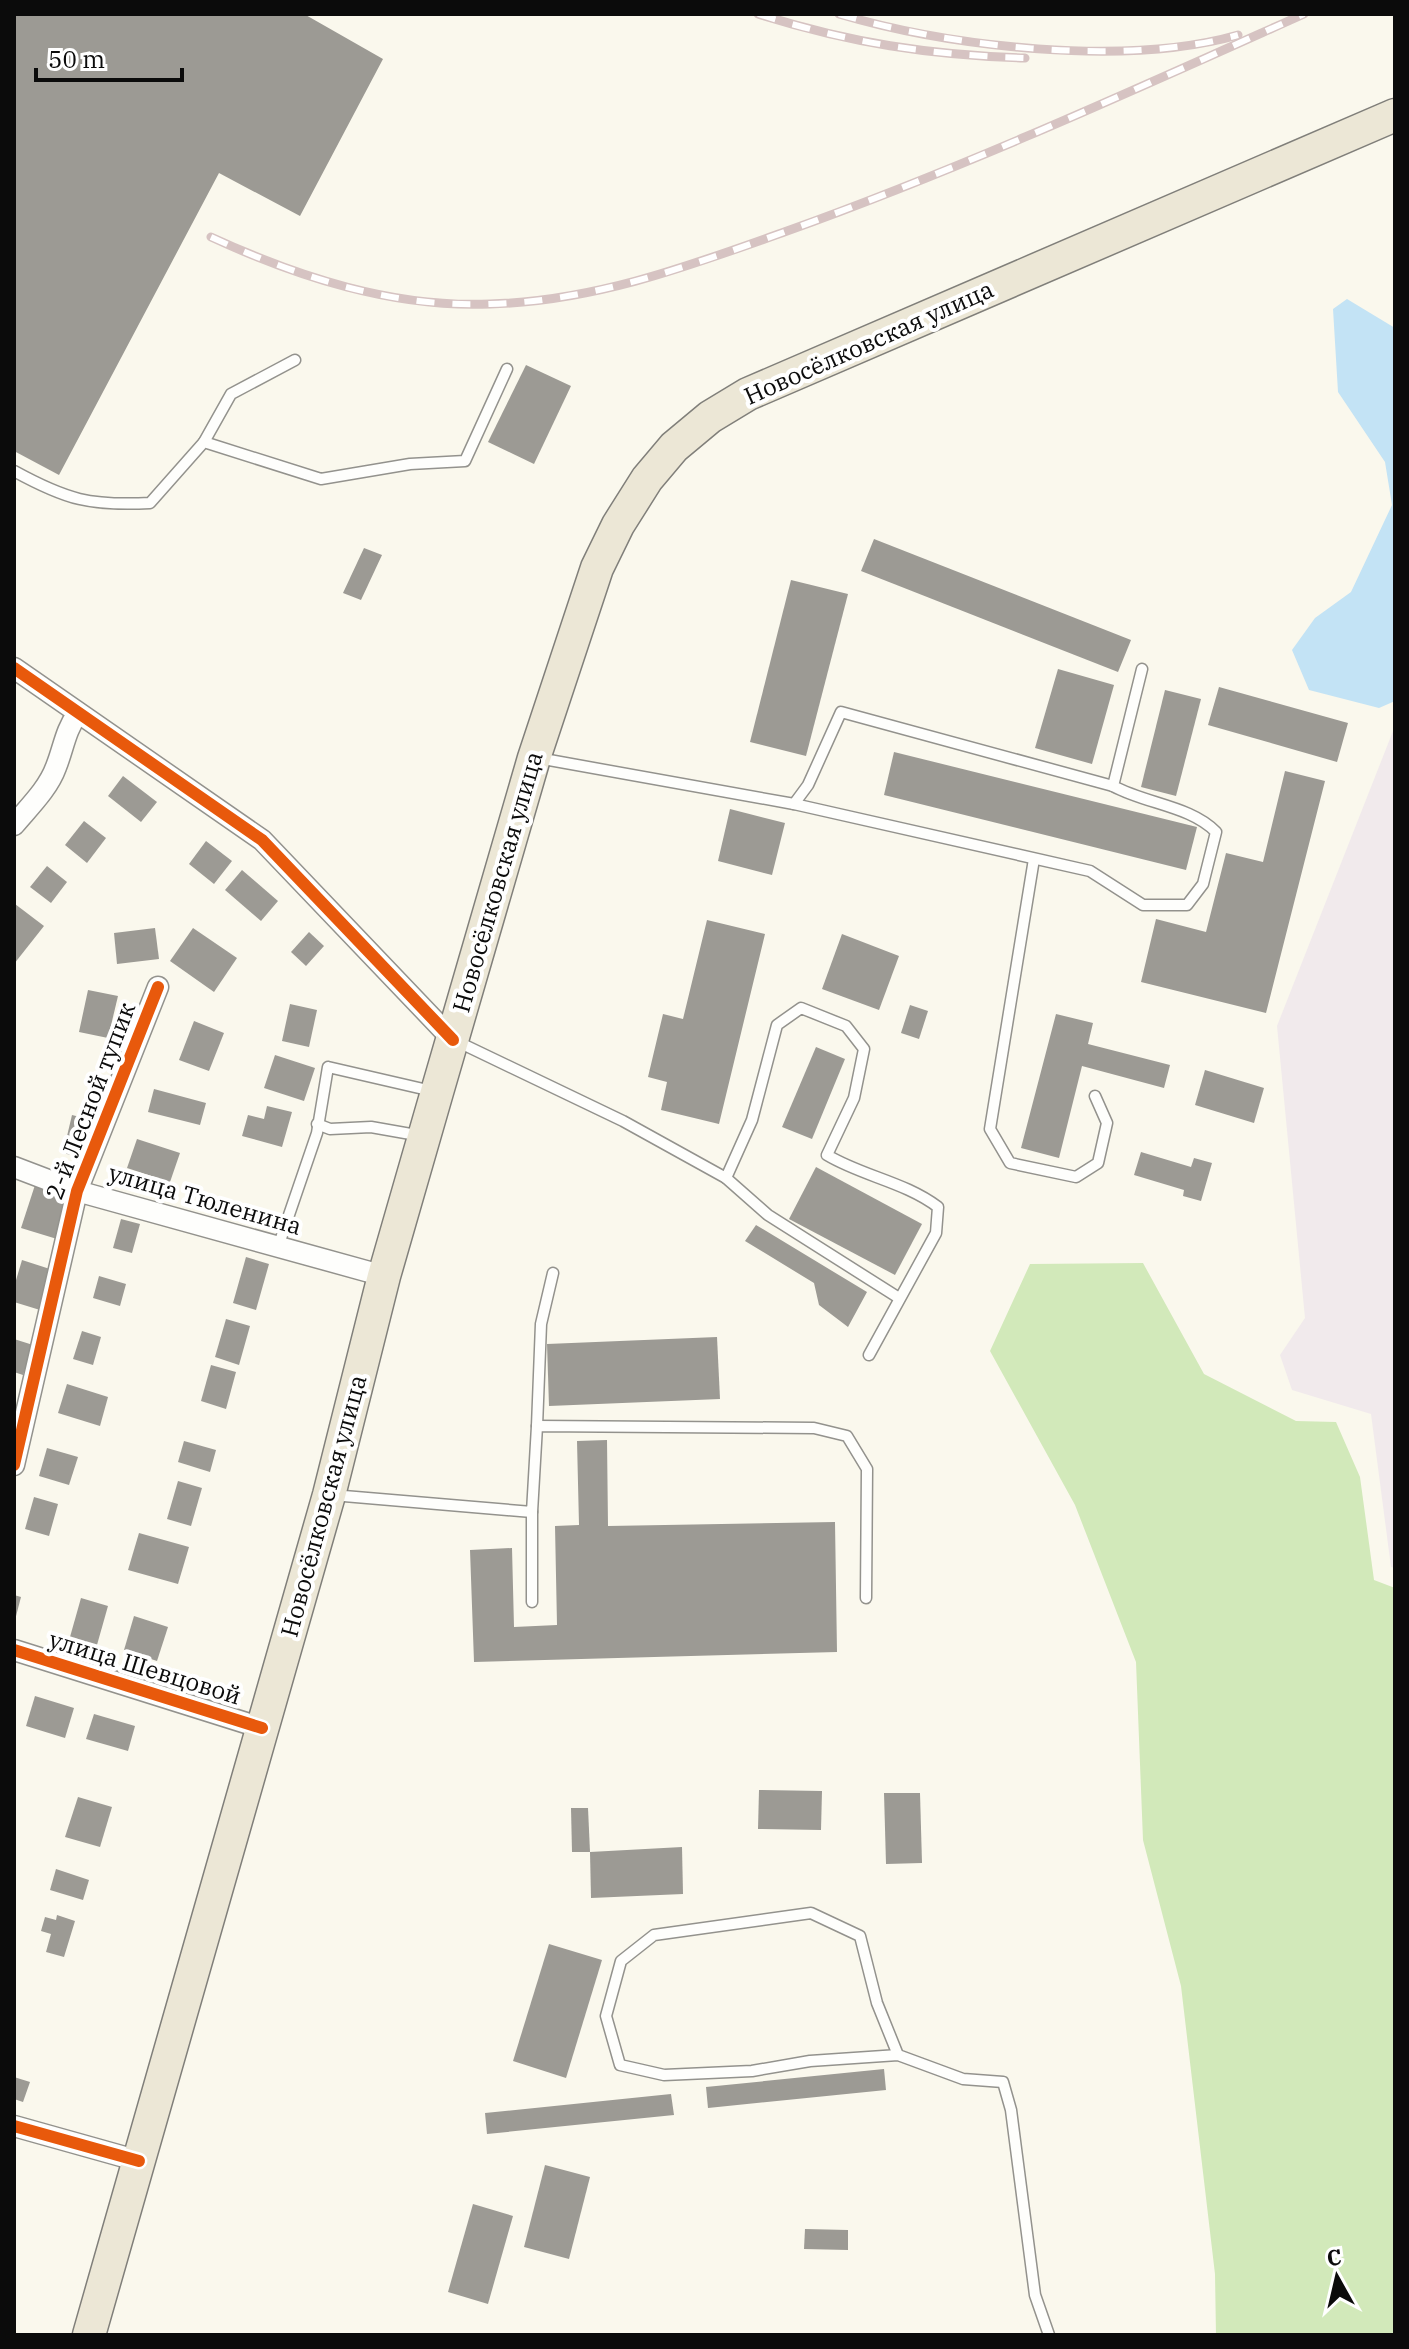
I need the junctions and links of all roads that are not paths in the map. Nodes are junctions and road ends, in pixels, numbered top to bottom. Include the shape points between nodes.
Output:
1 (1395, 115) edge
2 (295, 360) dead end
3 (507, 369) dead end
4 (204, 442) junction
5 (14, 471) edge
6 (14, 668) edge
7 (1142, 669) dead end
8 (78, 713) junction
9 (534, 758) junction
10 (1113, 786) junction
11 (794, 804) junction
12 (14, 825) edge
13 (1034, 859) junction
14 (158, 987) dead end
15 (453, 1040) junction
16 (437, 1092) junction
17 (1095, 1096) dead end
18 (317, 1124) junction
19 (425, 1137) junction
20 (14, 1167) edge
21 (726, 1178) junction
22 (77, 1191) junction
23 (278, 1247) junction
24 (553, 1273) dead end
25 (384, 1276) junction
26 (899, 1298) junction
27 (869, 1355) dead end
28 (537, 1426) junction
29 (14, 1465) edge
30 (329, 1495) junction
31 (532, 1512) junction
32 (866, 1598) dead end
33 (532, 1602) dead end
34 (14, 1650) edge
35 (262, 1728) junction
36 (898, 2055) junction
37 (14, 2126) edge
38 (139, 2161) junction
39 (89, 2335) edge
40 (1049, 2335) edge

1 - 9 main road, Новосёлковская улица via 748,394 710,417 656,468 618,525 597,568
2 - 4 lane via 231,394
3 - 4 lane via 465,461 321,479
4 - 5 lane via 150,503 101,506 55,493
6 - 8 street
7 - 10 lane
8 - 12 street via 65,731 50,779
8 - 15 street via 262,840
9 - 11 lane
9 - 15 main road, Новосёлковская улица
10 - 11 lane via 841,712
10 - 13 lane via 1138,800 1202,817 1216,832 1203,884 1187,905 1143,905 1090,871
11 - 13 lane
13 - 17 lane via 990,1129 1010,1163 1076,1177 1098,1163 1107,1123
14 - 22 street, 2-й Лесной тупик
15 - 16 main road, Новосёлковская улица
15 - 21 lane via 623,1121
16 - 18 lane via 328,1067
16 - 19 main road, Новосёлковская улица
18 - 19 lane
18 - 23 lane
19 - 25 main road, Новосёлковская улица
20 - 22 street, улица Тюленина
21 - 26 lane via 768,1215
21 - 26 lane via 752,1120 777,1025 801,1008 846,1026 864,1049 854,1098 827,1155 853,1171 918,1192 938,1207 936,1233
22 - 23 street, улица Тюленина
22 - 29 street, 2-й Лесной тупик
23 - 25 street, улица Тюленина
24 - 28 lane via 541,1324
25 - 30 main road, Новосёлковская улица
26 - 27 lane
28 - 31 lane
28 - 32 lane via 814,1428 847,1436 867,1469
30 - 31 lane
30 - 35 main road, Новосёлковская улица
31 - 33 lane
34 - 35 street, улица Шевцовой
35 - 38 main road, Новосёлковская улица
36 - 36 lane via 877,2003 860,1936 811,1913 654,1935 621,1961 606,2016 620,2065 664,2075
36 - 40 lane via 963,2079 1003,2082 1035,2295
37 - 38 street
38 - 39 main road, Новосёлковская улица

